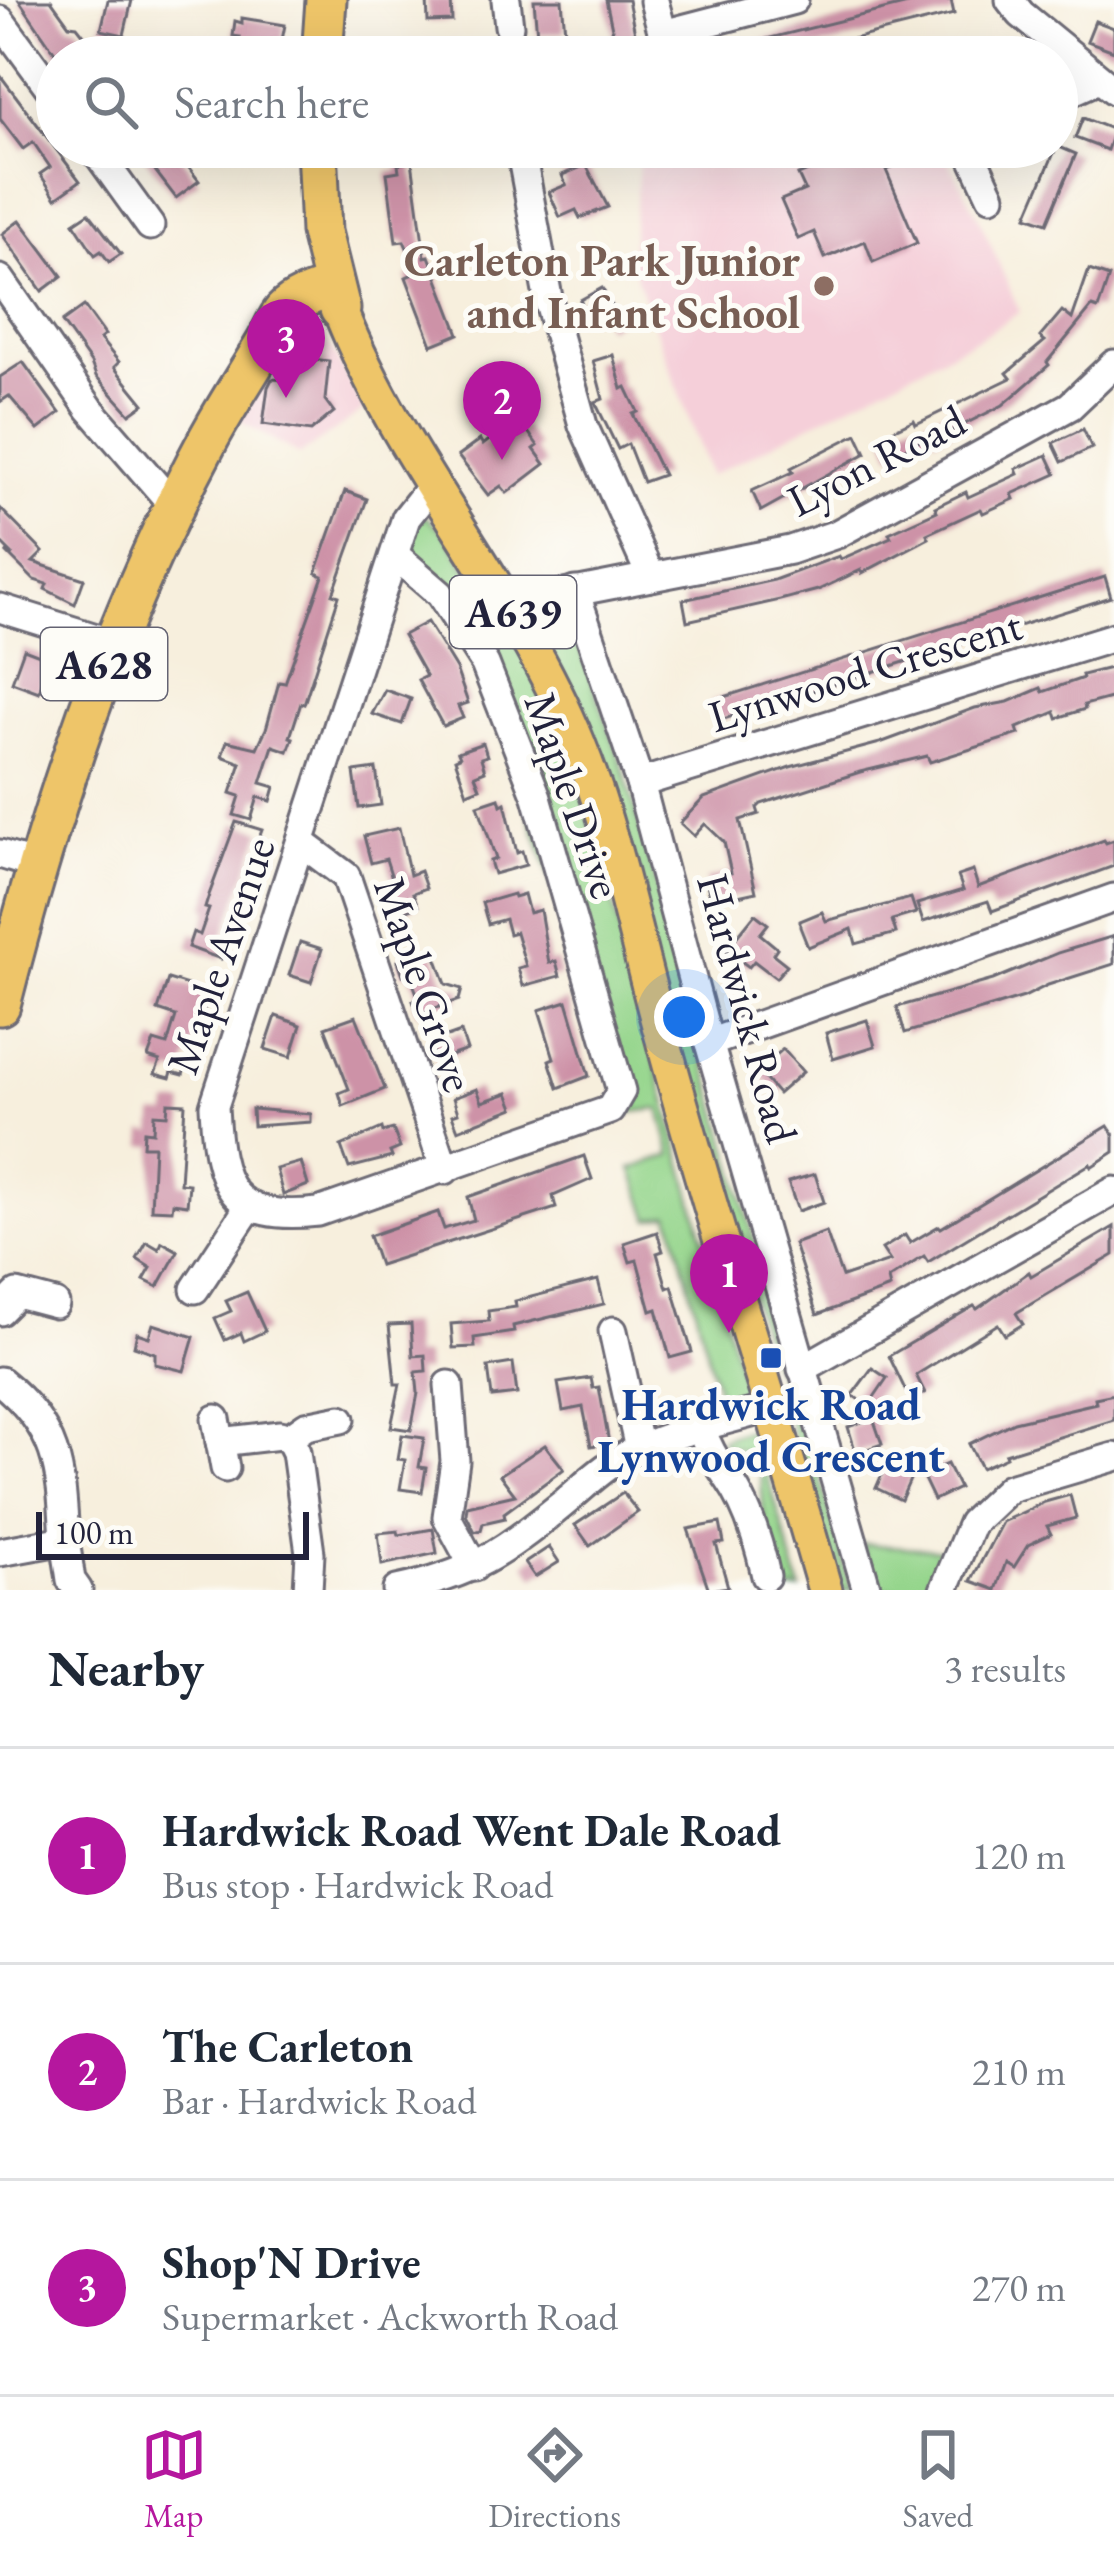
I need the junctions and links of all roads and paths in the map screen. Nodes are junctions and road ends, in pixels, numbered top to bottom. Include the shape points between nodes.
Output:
1 (326, 0) edge
2 (794, 0) edge
3 (1010, 0) edge
4 (653, 1) edge
5 (0, 20) edge
6 (323, 36) edge
7 (663, 36) edge
8 (694, 36) edge
9 (1047, 36) edge
10 (1078, 62) edge
11 (36, 69) edge
12 (1106, 85) edge
13 (108, 168) edge
14 (318, 168) edge
15 (524, 168) edge
16 (978, 168) edge
17 (991, 196) dead end
18 (150, 226) dead end
19 (0, 279) edge
20 (337, 300) junction
21 (1113, 366) edge
22 (432, 485) junction
23 (173, 505) junction
24 (394, 555) junction
25 (651, 578) junction
26 (575, 591) junction
27 (0, 608) edge
28 (512, 610) junction
29 (1114, 637) edge
30 (112, 643) junction
31 (640, 783) junction
32 (302, 843) junction
33 (18, 859) edge
34 (1114, 898) edge
35 (0, 1005) edge
36 (709, 1043) junction
37 (445, 1170) junction
38 (1114, 1192) edge
39 (249, 1207) junction
40 (195, 1289) dead end
41 (14, 1292) edge
42 (56, 1304) dead end
43 (613, 1331) dead end
44 (802, 1370) junction
45 (0, 1381) edge
46 (449, 1385) dead end
47 (773, 1407) junction
48 (340, 1419) dead end
49 (701, 1428) junction
50 (289, 1438) junction
51 (220, 1443) dead end
52 (639, 1449) junction
53 (1114, 1457) edge
54 (65, 1540) junction
55 (0, 1552) edge
56 (474, 1568) junction
57 (766, 1576) dead end
58 (78, 1590) edge
59 (308, 1590) edge
60 (398, 1590) edge
61 (825, 1590) edge
62 (867, 1590) edge
63 (944, 1590) edge

1 - 6 highway
2 - 8 street
3 - 9 street
4 - 7 street
5 - 11 street
10 - 12 street
13 - 18 street
14 - 20 highway, A639 via 321,232
15 - 25 street via 549,303 584,425
16 - 17 street
19 - 23 street via 90,409
20 - 22 main road, Hardwick Road / A639 via 380,397
20 - 23 highway, A628 via 304,297 284,311
21 - 25 street, Lyon Road via 1070,406 836,534
22 - 24 street, Maple Avenue via 412,506
22 - 28 main road, Hardwick Road / A639
23 - 30 highway, A628
24 - 32 street, Maple Avenue
24 - 37 street, Maple Drive via 440,594 485,664 537,797 621,1091 610,1110
25 - 26 street, Lyon Road
26 - 28 street, Lyon Road
26 - 31 street, Hardwick Road
27 - 30 street
28 - 47 main road, Hardwick Road / A639 via 598,794
29 - 31 street, Lynwood Crescent
30 - 33 highway, A628
31 - 36 street, Hardwick Road
32 - 37 street, Maple Grove via 346,876
32 - 39 street, Maple Avenue via 214,1106 225,1181
33 - 35 highway, A628
34 - 36 street
36 - 44 street, Hardwick Road
37 - 39 street via 318,1212 281,1216
38 - 44 street
39 - 40 street
41 - 42 street
43 - 52 street
44 - 62 street, Hardwick Road
45 - 54 street via 44,1429 60,1464
46 - 56 street via 454,1461 447,1517
47 - 49 street
47 - 61 main road, Hardwick Road / A639
48 - 50 street
49 - 52 street
49 - 57 street via 752,1523
50 - 51 street
50 - 59 street via 310,1553
52 - 56 street
53 - 63 street via 1009,1488 972,1523
54 - 55 street
54 - 58 street
56 - 60 street

